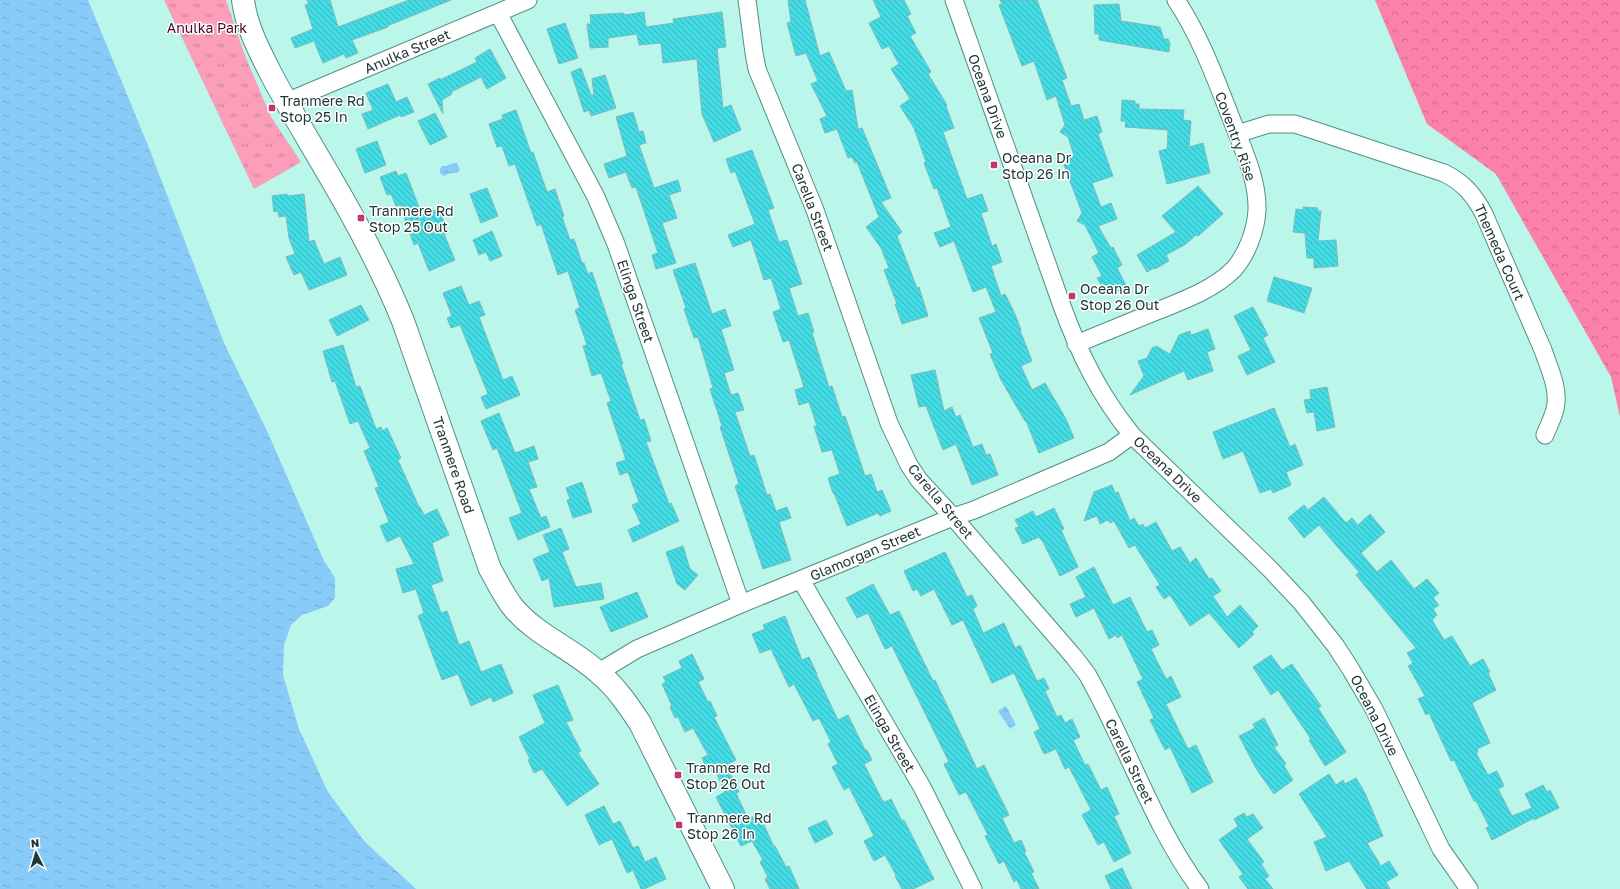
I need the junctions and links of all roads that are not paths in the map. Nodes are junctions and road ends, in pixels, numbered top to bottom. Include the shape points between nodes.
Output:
1 (243, 0) edge
2 (528, 0) edge
3 (747, 0) edge
4 (954, 0) edge
5 (1176, 0) edge
6 (498, 13) junction
7 (286, 102) junction
8 (1237, 134) junction
9 (1076, 344) junction
10 (1132, 435) junction
11 (1545, 435) dead end
12 (953, 517) junction
13 (801, 580) junction
14 (741, 604) junction
15 (599, 672) junction
16 (723, 889) edge
17 (973, 889) edge
18 (1200, 889) edge
19 (1468, 889) edge

1 - 7 street, Tranmere Road via 252,34
2 - 6 street, Anulka Street
3 - 12 street, Carella Street via 757,69 815,210 889,424 919,480
4 - 9 street, Oceana Drive
5 - 8 street, Coventry Rise via 1201,44
6 - 7 street, Anulka Street
6 - 14 street, Elinga Street via 611,230
7 - 15 street, Tranmere Road via 336,186 388,285 490,569 499,587 512,606 528,622
8 - 9 street, Coventry Rise via 1256,190 1257,211 1249,243 1234,268 1219,281 1197,294
8 - 11 street, Themeda Court via 1269,124 1295,124 1444,173 1463,184 1484,214 1550,370 1556,394 1556,408
9 - 10 street, Oceana Drive via 1103,395
10 - 12 street, Glamorgan Street via 1109,452
10 - 19 street, Oceana Drive via 1269,568 1301,602 1335,646 1374,709 1441,849
12 - 13 street, Glamorgan Street
12 - 18 street, Carella Street via 1086,674 1169,840
13 - 14 street, Glamorgan Street
13 - 17 street, Elinga Street via 919,781
14 - 15 street, Glamorgan Street via 637,649
15 - 16 street, Tranmere Road via 628,704 640,723

